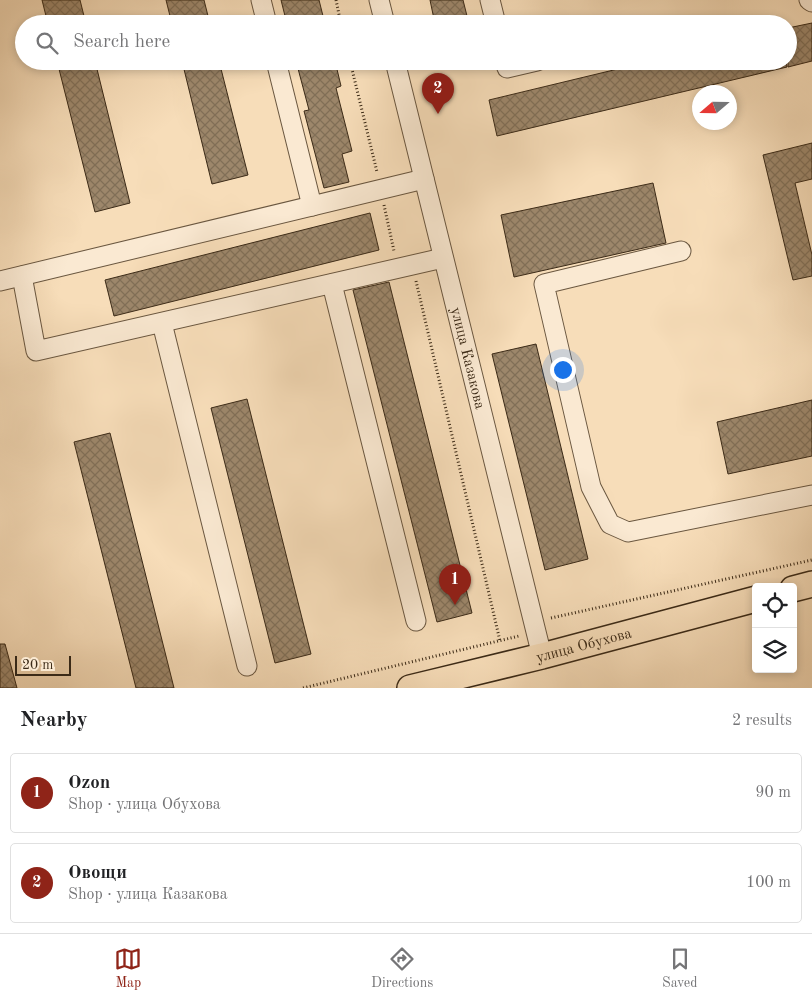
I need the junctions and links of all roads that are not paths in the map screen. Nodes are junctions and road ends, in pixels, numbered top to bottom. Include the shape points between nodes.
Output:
1 (261, 0) edge
2 (380, 0) edge
3 (490, 0) edge
4 (808, 0) edge
5 (812, 2) edge
6 (265, 15) edge
7 (383, 15) edge
8 (494, 15) edge
9 (278, 70) edge
10 (397, 70) edge
11 (424, 179) junction
12 (312, 206) junction
13 (681, 251) dead end
14 (443, 258) junction
15 (22, 276) junction
16 (0, 281) edge
17 (332, 284) junction
18 (162, 323) junction
19 (812, 495) edge
20 (812, 584) edge
21 (797, 588) edge
22 (752, 600) edge
23 (416, 621) dead end
24 (542, 656) junction
25 (247, 666) dead end
26 (410, 688) edge

1 - 6 street
2 - 7 street
3 - 8 street
4 - 5 street
9 - 12 street
10 - 11 street, улица Казакова
11 - 12 street
11 - 14 street, улица Казакова
12 - 15 street
13 - 19 street via 544,284 591,487 610,524 628,532
14 - 17 street
14 - 24 street, улица Казакова
15 - 16 street
15 - 18 street via 36,351
17 - 18 street
17 - 23 street
18 - 25 street
20 - 21 main road
22 - 24 main road, улица Обухова
24 - 26 main road, улица Обухова

